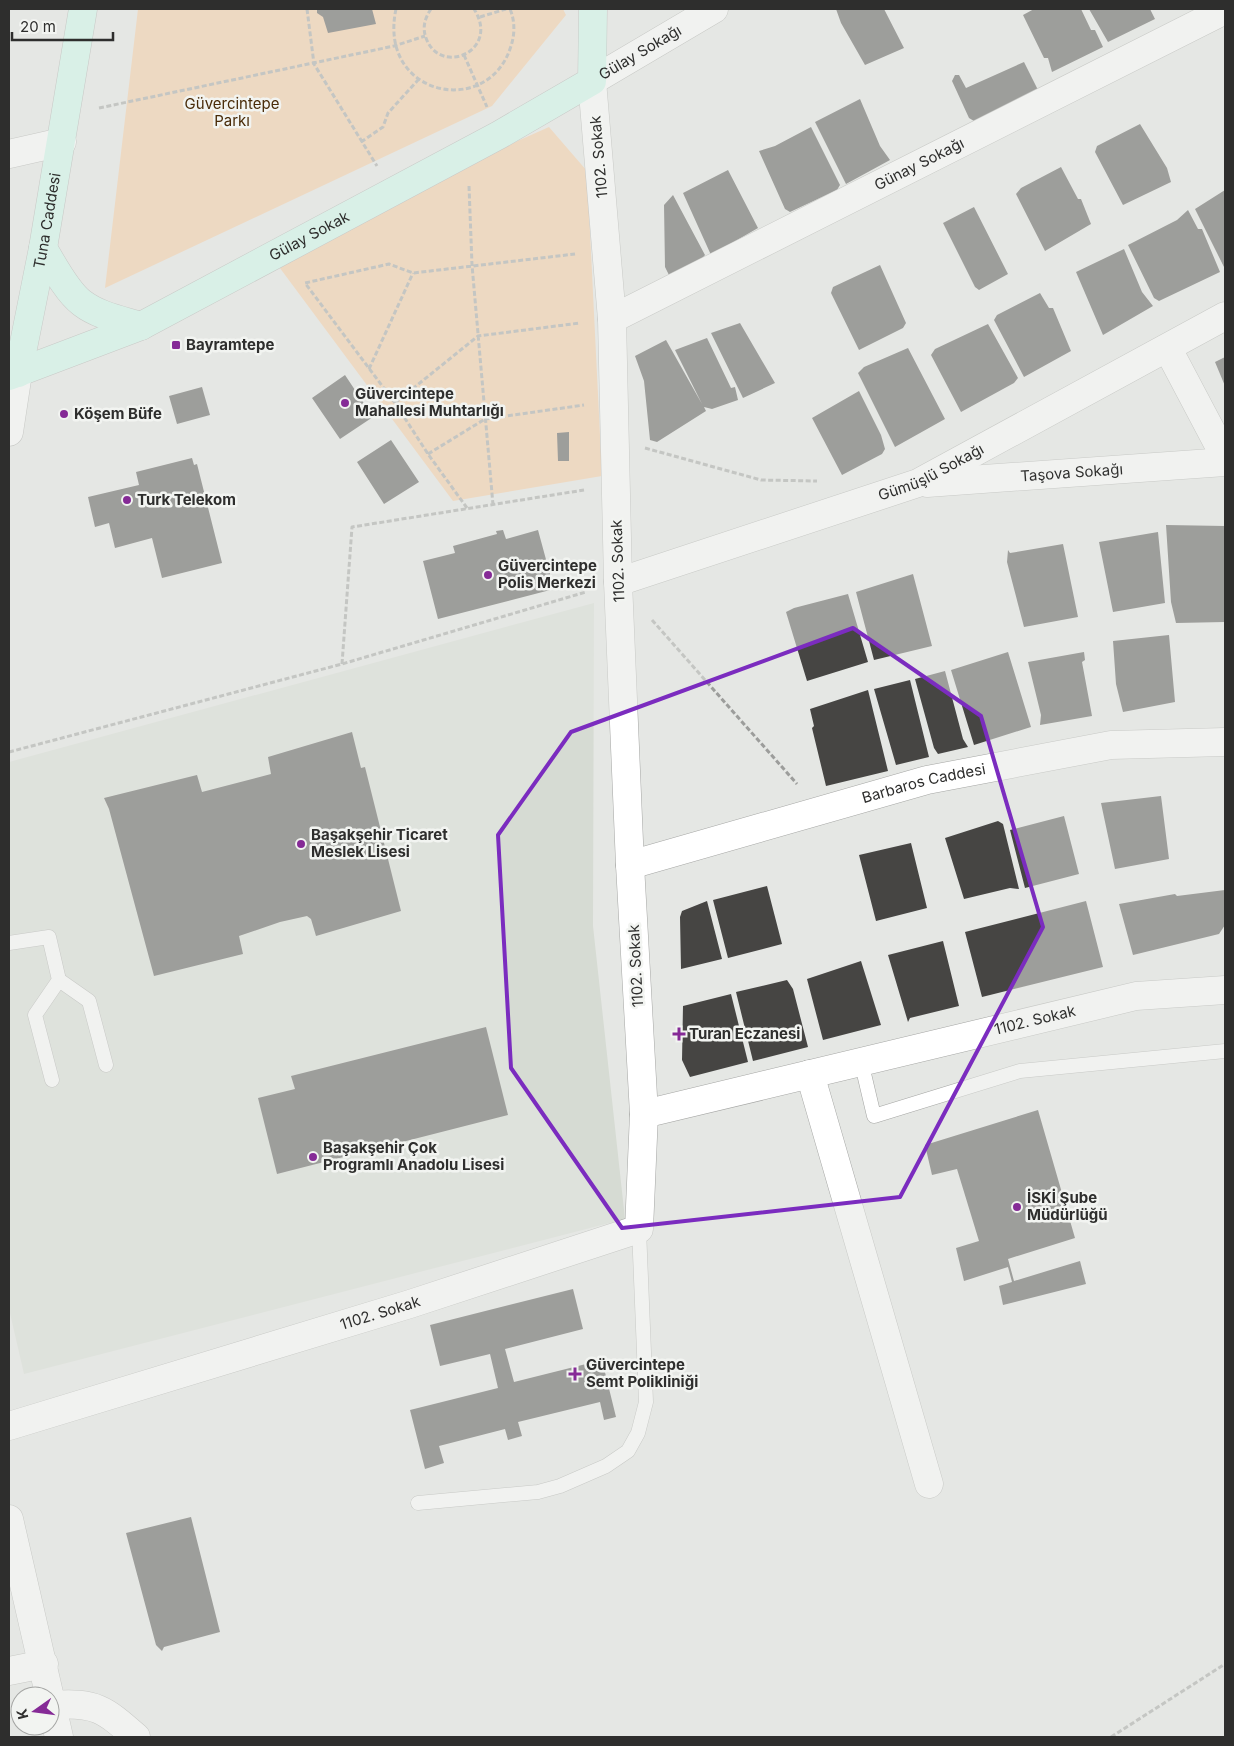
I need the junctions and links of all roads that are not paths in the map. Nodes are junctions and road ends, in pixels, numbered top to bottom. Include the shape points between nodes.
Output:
1 (83, 9) edge
2 (592, 9) edge
3 (714, 9) edge
4 (1225, 10) edge
5 (592, 81) junction
6 (62, 142) junction
7 (9, 154) edge
8 (44, 248) junction
9 (1225, 316) edge
10 (612, 319) junction
11 (142, 326) junction
12 (1168, 349) junction
13 (14, 374) edge
14 (9, 432) edge
15 (1225, 457) edge
16 (1225, 462) edge
17 (918, 483) junction
18 (618, 582) junction
19 (1225, 742) edge
20 (630, 865) junction
21 (9, 943) edge
22 (59, 980) junction
23 (1225, 990) edge
24 (1225, 1050) edge
25 (861, 1061) junction
26 (106, 1065) dead end
27 (810, 1074) junction
28 (52, 1080) dead end
29 (644, 1114) junction
30 (639, 1229) junction
31 (9, 1426) edge
32 (929, 1484) dead end
33 (418, 1503) dead end
34 (9, 1519) edge
35 (44, 1664) junction
36 (9, 1671) edge
37 (48, 1686) edge
38 (60, 1704) edge
39 (136, 1737) edge

1 - 6 main road, Tuna Caddesi
2 - 5 main road, 1102. Sokak
3 - 5 street, Gülay Sokağı
4 - 10 street, Günay Sokağı
5 - 10 street, 1102. Sokak
5 - 11 main road, Gülay Sokak via 468,152
6 - 7 street
6 - 8 main road, Tuna Caddesi
8 - 11 main road via 81,303
8 - 13 main road, Tuna Caddesi
9 - 12 street, Gümüşlü Sokağı
10 - 18 street, 1102. Sokak
11 - 13 main road, Gülay Sokak
12 - 15 street
12 - 17 street, Gümüşlü Sokağı
13 - 14 street, Tuna Caddesi
16 - 17 street, Taşova Sokağı
17 - 18 street, Gümüşlü Sokağı
18 - 20 street, 1102. Sokak
19 - 20 street, Barbaros Caddesi via 1111,745 927,780
20 - 29 street, 1102. Sokak
21 - 22 lane via 48,937
22 - 26 lane via 89,1001
22 - 28 lane via 35,1015
23 - 25 street, 1102. Sokak via 1136,996
24 - 25 lane via 1020,1070 874,1116
25 - 27 street, 1102. Sokak
27 - 29 street, 1102. Sokak
27 - 32 street
29 - 30 street, 1102. Sokak
30 - 31 street, 1102. Sokak via 410,1304
30 - 33 lane via 646,1402 638,1433 628,1451 606,1466 560,1486
34 - 35 street
35 - 36 street
35 - 37 street
38 - 39 street via 96,1706

